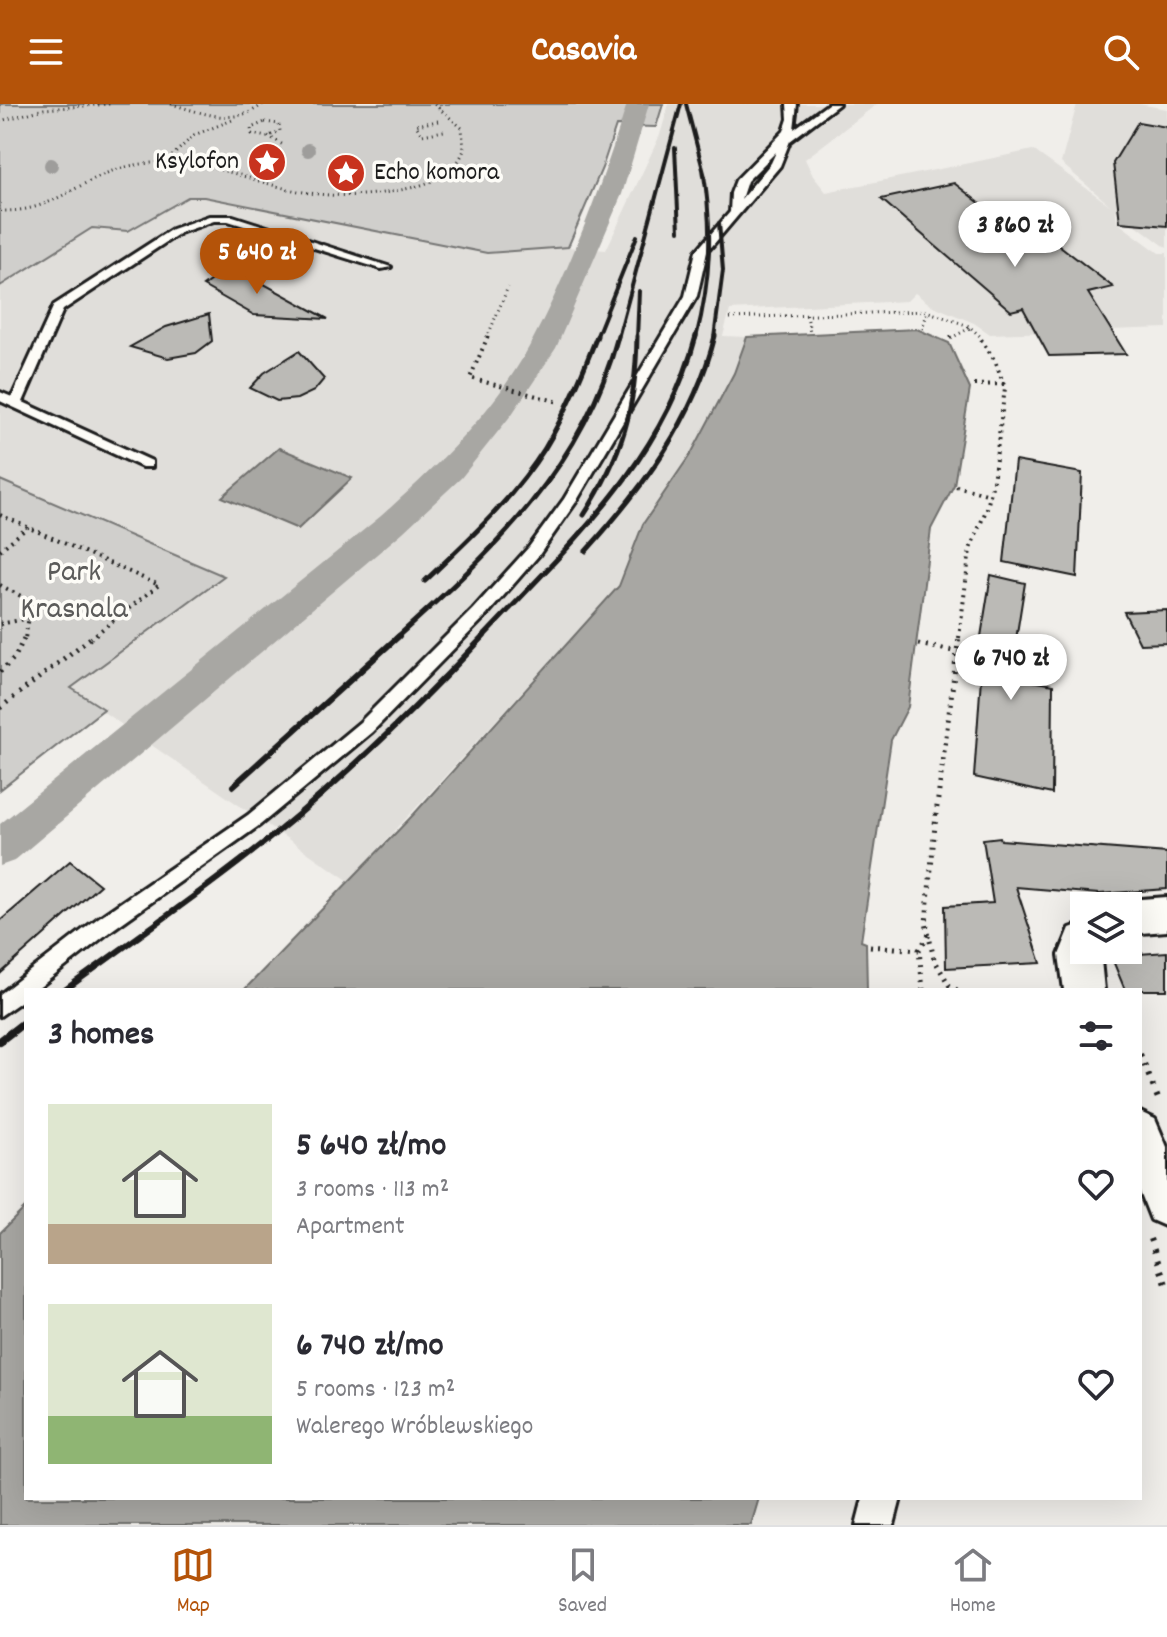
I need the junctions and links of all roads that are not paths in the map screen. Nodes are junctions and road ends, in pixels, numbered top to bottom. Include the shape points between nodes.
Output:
1 (792, 104) edge
2 (834, 104) edge
3 (786, 140) junction
4 (385, 267) dead end
5 (0, 396) edge
6 (16, 403) junction
7 (147, 464) dead end
8 (1167, 914) edge
9 (1142, 916) edge
10 (1080, 964) edge
11 (1081, 988) edge
12 (0, 1006) edge
13 (1151, 1120) edge
14 (1158, 1220) edge
15 (881, 1500) edge
16 (875, 1525) edge

1 - 3 lane
2 - 3 lane
3 - 12 lane via 776,164 702,251 691,296 569,502 479,613 366,727 254,820 105,924
4 - 6 lane via 229,218 176,231 58,308
5 - 6 lane
6 - 7 lane
8 - 9 street
10 - 11 street
13 - 14 street
15 - 16 street

